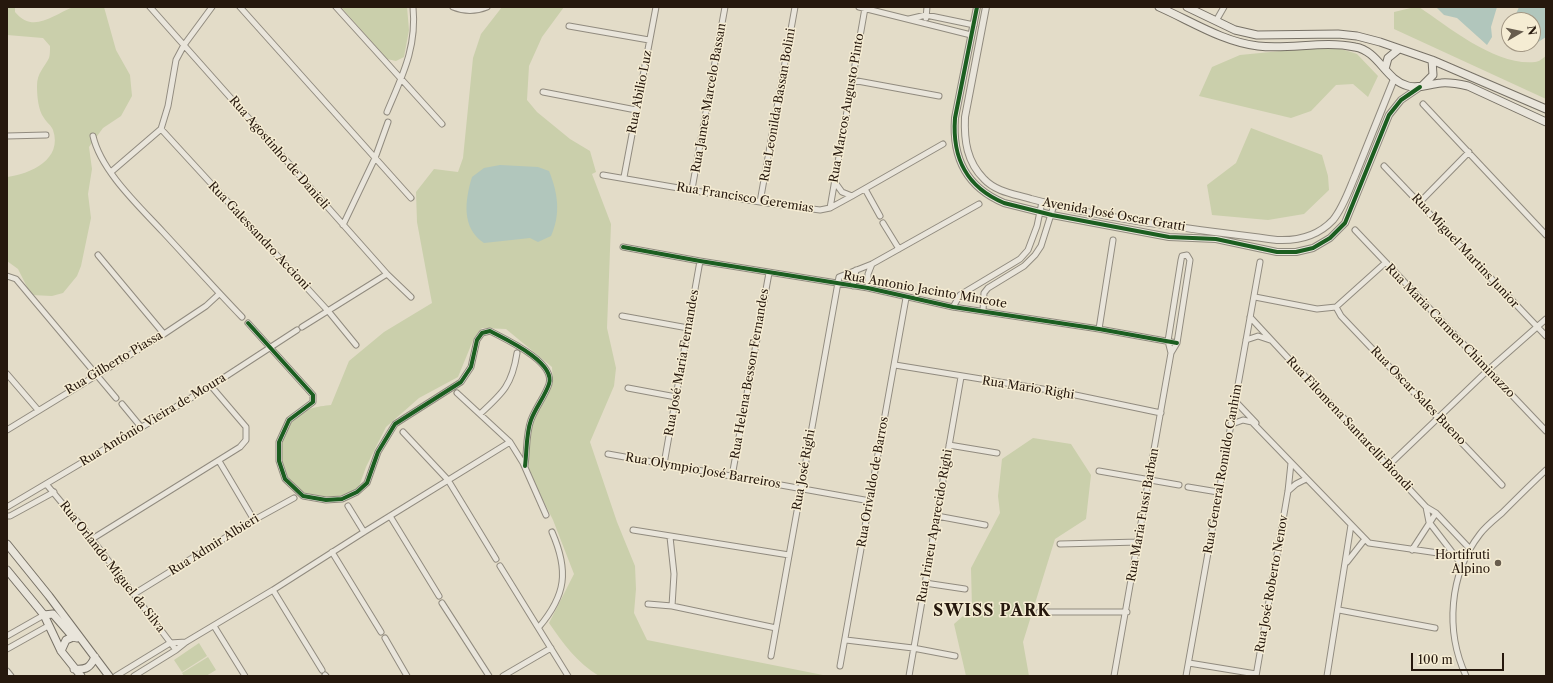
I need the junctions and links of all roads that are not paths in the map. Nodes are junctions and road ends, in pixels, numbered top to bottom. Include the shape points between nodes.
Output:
1 (150, 7) edge
2 (212, 7) edge
3 (240, 7) edge
4 (336, 7) edge
5 (413, 7) edge
6 (453, 7) edge
7 (487, 7) edge
8 (656, 7) edge
9 (725, 7) edge
10 (795, 7) edge
11 (927, 7) edge
12 (977, 7) edge
13 (986, 7) edge
14 (1159, 7) edge
15 (1187, 7) edge
16 (1224, 7) edge
17 (862, 8) edge
18 (926, 15) junction
19 (908, 19) junction
20 (1216, 21) junction
21 (925, 24) junction
22 (974, 24) junction
23 (569, 26) dead end
24 (971, 35) junction
25 (650, 40) junction
26 (184, 45) junction
27 (1399, 49) junction
28 (1432, 60) junction
29 (1386, 69) junction
30 (401, 78) junction
31 (1394, 79) junction
32 (852, 80) junction
33 (1420, 87) junction
34 (543, 92) dead end
35 (939, 96) dead end
36 (1423, 104) dead end
37 (1546, 109) edge
38 (636, 110) junction
39 (387, 112) dead end
40 (388, 122) dead end
41 (1546, 122) edge
42 (442, 124) dead end
43 (161, 129) junction
44 (46, 135) dead end
45 (7, 136) edge
46 (93, 136) dead end
47 (943, 144) dead end
48 (1469, 152) junction
49 (375, 158) junction
50 (1384, 166) dead end
51 (111, 172) junction
52 (603, 175) dead end
53 (624, 177) junction
54 (834, 181) junction
55 (692, 189) junction
56 (865, 190) junction
57 (852, 196) junction
58 (411, 198) dead end
59 (760, 202) junction
60 (1042, 202) junction
61 (1420, 202) junction
62 (979, 204) dead end
63 (1054, 205) junction
64 (830, 208) junction
65 (1040, 212) junction
66 (1052, 215) junction
67 (880, 216) dead end
68 (883, 223) dead end
69 (343, 225) junction
70 (1354, 230) dead end
71 (1546, 236) edge
72 (1113, 240) dead end
73 (623, 246) dead end
74 (900, 249) junction
75 (98, 255) dead end
76 (700, 261) junction
77 (1260, 262) dead end
78 (1385, 263) junction
79 (872, 264) junction
80 (856, 270) junction
81 (769, 273) junction
82 (386, 274) junction
83 (7, 276) edge
84 (836, 284) junction
85 (853, 286) junction
86 (868, 288) junction
87 (219, 294) junction
88 (411, 297) dead end
89 (1255, 297) junction
90 (906, 298) junction
91 (953, 307) junction
92 (1336, 307) junction
93 (983, 311) junction
94 (329, 312) junction
95 (622, 316) dead end
96 (242, 317) dead end
97 (1250, 317) junction
98 (1546, 319) edge
99 (248, 323) dead end
100 (1537, 327) junction
101 (688, 328) junction
102 (1099, 329) junction
103 (164, 334) junction
104 (1546, 336) edge
105 (1246, 340) junction
106 (1271, 341) junction
107 (1168, 342) junction
108 (1177, 343) junction
109 (356, 345) dead end
110 (269, 348) junction
111 (517, 353) dead end
112 (1171, 353) junction
113 (894, 365) junction
114 (1487, 371) junction
115 (7, 374) edge
116 (97, 374) junction
117 (961, 377) junction
118 (211, 386) junction
119 (628, 388) dead end
120 (457, 393) dead end
121 (676, 397) junction
122 (116, 398) dead end
123 (1236, 402) junction
124 (122, 404) dead end
125 (38, 410) junction
126 (1161, 413) junction
127 (480, 414) junction
128 (1438, 418) junction
129 (1232, 424) junction
130 (141, 427) junction
131 (7, 430) edge
132 (1261, 430) junction
133 (1546, 431) edge
134 (403, 432) dead end
135 (510, 442) junction
136 (949, 445) junction
137 (997, 453) dead end
138 (608, 454) dead end
139 (219, 461) junction
140 (1291, 463) junction
141 (664, 464) junction
142 (1389, 465) junction
143 (525, 466) junction
144 (1546, 470) edge
145 (1099, 471) dead end
146 (732, 476) junction
147 (1306, 479) junction
148 (448, 480) junction
149 (1150, 480) junction
150 (1502, 484) dead end
151 (47, 485) junction
152 (1180, 486) dead end
153 (1188, 487) dead end
154 (802, 488) junction
155 (1288, 491) junction
156 (54, 492) junction
157 (1218, 492) junction
158 (294, 498) dead end
159 (870, 501) junction
160 (348, 506) dead end
161 (7, 507) edge
162 (1426, 507) junction
163 (1436, 513) junction
164 (546, 515) dead end
165 (7, 516) edge
166 (390, 516) junction
167 (937, 516) junction
168 (254, 520) junction
169 (1429, 522) junction
170 (985, 525) dead end
171 (1351, 525) junction
172 (633, 530) dead end
173 (364, 532) junction
174 (552, 532) dead end
175 (670, 537) junction
176 (92, 539) junction
177 (1365, 539) junction
178 (1139, 542) junction
179 (7, 544) edge
180 (1060, 544) dead end
181 (1470, 549) junction
182 (1412, 550) junction
183 (332, 552) junction
184 (1446, 554) dead end
185 (789, 555) junction
186 (496, 559) dead end
187 (1346, 563) junction
188 (1462, 564) junction
189 (500, 566) dead end
190 (7, 570) edge
191 (925, 584) junction
192 (965, 589) dead end
193 (274, 590) junction
194 (134, 594) junction
195 (439, 596) dead end
196 (442, 603) dead end
197 (648, 604) dead end
198 (672, 606) junction
199 (1339, 610) junction
200 (1039, 612) dead end
201 (1127, 612) junction
202 (44, 616) junction
203 (48, 626) junction
204 (214, 626) junction
205 (539, 627) junction
206 (776, 628) junction
207 (1435, 628) dead end
208 (381, 632) dead end
209 (7, 636) edge
210 (73, 637) junction
211 (385, 638) dead end
212 (83, 640) junction
213 (846, 640) junction
214 (186, 642) junction
215 (170, 643) junction
216 (550, 648) junction
217 (913, 648) junction
218 (7, 649) edge
219 (176, 650) junction
220 (61, 651) junction
221 (771, 656) dead end
222 (955, 656) dead end
223 (95, 657) junction
224 (1189, 662) junction
225 (840, 666) dead end
226 (74, 669) junction
227 (7, 671) edge
228 (325, 673) edge
229 (1256, 675) edge
230 (11, 676) edge
231 (81, 676) edge
232 (110, 676) edge
233 (116, 676) edge
234 (134, 676) edge
235 (245, 676) edge
236 (408, 676) edge
237 (489, 676) edge
238 (504, 676) edge
239 (568, 676) edge
240 (909, 676) edge
241 (1114, 676) edge
242 (1186, 676) edge
243 (1327, 676) edge
244 (1466, 676) edge

1 - 26 street, Rua Agostinho de Danieli
2 - 26 street
3 - 49 street
4 - 30 street
5 - 30 street via 412,48
6 - 7 street via 471,11
8 - 25 street, Rua Abilio Luz
9 - 55 street, Rua James Marcelo Bassan
10 - 59 street, Rua Leonilda Bassan Bolini
11 - 18 street
12 - 22 street, Avenida José Oscar Gratti
13 - 60 street, Avenida José Oscar Gratti via 965,118 967,150 971,161 985,180 999,190
14 - 29 main road via 1209,31 1257,46 1337,44 1361,48 1371,53
15 - 20 main road
16 - 20 street
17 - 19 street
17 - 32 street, Rua Marcos Augusto Pinto
18 - 19 street
18 - 21 street
18 - 22 street
19 - 21 street
20 - 27 main road via 1235,30 1257,35 1357,36
21 - 24 street
22 - 24 street, Avenida José Oscar Gratti
23 - 25 street
24 - 65 street, Avenida José Oscar Gratti via 955,118 954,134 959,161 975,186 989,197
25 - 38 street, Rua Abilio Luz
26 - 43 street via 176,60
26 - 69 street, Rua Agostinho de Danieli
27 - 28 main road
27 - 29 main road via 1388,58
28 - 33 main road via 1433,75
28 - 37 main road
29 - 31 main road
30 - 39 street
30 - 42 street
31 - 33 main road via 1407,86
31 - 63 street, Avenida José Oscar Gratti via 1334,219 1307,237 1277,240 1114,218
32 - 35 street
32 - 54 street, Rua Marcos Augusto Pinto
33 - 41 main road via 1440,83 1468,86
33 - 66 street, Avenida José Oscar Gratti via 1400,100 1389,115 1345,223 1330,238 1313,248 1296,252 1277,252 1224,240 1170,237
34 - 38 street
36 - 48 street
38 - 53 street, Rua Abilio Luz
40 - 49 street
43 - 51 street
43 - 94 street, Rua Galessandro Accioni
44 - 45 street
46 - 51 street via 96,148
47 - 56 street, Rua Francisco Geremias
48 - 61 street
48 - 71 street
49 - 58 street
49 - 69 street
50 - 61 street, Rua Miguel Martins Junior
51 - 87 street
52 - 53 street, Rua Francisco Geremias
53 - 55 street, Rua Francisco Geremias
54 - 57 street via 842,192
54 - 64 street, Rua Marcos Augusto Pinto
55 - 59 street, Rua Francisco Geremias
56 - 57 street, Rua Francisco Geremias
56 - 67 street
57 - 64 street, Rua Francisco Geremias
59 - 64 street, Rua Francisco Geremias via 809,210
60 - 63 street, Avenida José Oscar Gratti
60 - 65 street
61 - 100 street, Rua Miguel Martins Junior
62 - 74 street
63 - 66 street
65 - 66 street, Avenida José Oscar Gratti
65 - 91 street via 1028,250 1020,259 960,295
66 - 93 street via 1041,246 1035,255 1024,266 988,288 984,294
68 - 74 street
69 - 82 street, Rua Agostinho de Danieli
70 - 78 street, Rua Maria Carmen Chiminazzo
72 - 102 street
73 - 76 street, Rua Antonio Jacinto Mincote
74 - 79 street
75 - 103 street
76 - 81 street, Rua Antonio Jacinto Mincote
76 - 101 street, Rua José Maria Fernandes
77 - 89 street, Rua General Romildo Canhim
78 - 92 street
78 - 114 street, Rua Maria Carmen Chiminazzo
79 - 80 street
79 - 86 street via 868,274
80 - 84 street via 841,275
80 - 85 street
81 - 84 street, Rua Antonio Jacinto Mincote
81 - 146 street, Rua Helena Besson Fernandes
82 - 88 street, Rua Agostinho de Danieli
82 - 94 street, Rua Antônio Vieira de Moura
83 - 116 street via 16,279
84 - 85 street, Rua Antonio Jacinto Mincote
84 - 154 street, Rua José Righi
85 - 86 street, Rua Antonio Jacinto Mincote
86 - 90 street, Rua Antonio Jacinto Mincote
87 - 96 street
87 - 103 street, Rua Gilberto Piassa via 206,306
89 - 92 street via 1317,309
89 - 97 street, Rua General Romildo Canhim
90 - 91 street, Rua Antonio Jacinto Mincote
90 - 113 street, Rua Orivaldo de Barros
91 - 93 street, Rua Antonio Jacinto Mincote
92 - 128 street, Rua Oscar Sales Bueno via 1341,316
93 - 102 street, Rua Antonio Jacinto Mincote
94 - 109 street, Rua Galessandro Accioni
94 - 110 street, Rua Antônio Vieira de Moura
95 - 101 street
97 - 105 street, Rua General Romildo Canhim
97 - 106 street, Rua Filomena Santarelli Biondi
98 - 100 street
99 - 110 street
100 - 104 street, Rua Miguel Martins Junior
100 - 114 street
101 - 121 street, Rua José Maria Fernandes
102 - 107 street, Rua Antonio Jacinto Mincote
103 - 116 street, Rua Gilberto Piassa
105 - 106 street via 1258,336
105 - 123 street, Rua General Romildo Canhim
106 - 142 street, Rua Filomena Santarelli Biondi
107 - 108 street, Rua Antonio Jacinto Mincote
107 - 108 street via 1181,260 1182,256 1187,255 1190,260
107 - 112 street, Rua Maria Fussi Barban
108 - 112 street, Rua Maria Fussi Barban
110 - 118 street, Rua Antônio Vieira de Moura
110 - 143 street via 313,395 313,402 289,420 279,442 279,461 285,479 303,496 326,500 342,499 357,492 367,483 378,452 395,424 461,382 471,367 477,340 482,333 490,331 524,348 550,375 550,383 531,421
111 - 127 street via 514,370 503,392
112 - 126 street, Rua Maria Fussi Barban
113 - 117 street, Rua Mario Righi
113 - 159 street, Rua Orivaldo de Barros
114 - 128 street
114 - 133 street, Rua Maria Carmen Chiminazzo
115 - 125 street
116 - 122 street
116 - 125 street, Rua Gilberto Piassa
117 - 126 street, Rua Mario Righi via 1061,392
117 - 136 street, Rua Irineu Aparecido Righi
118 - 130 street, Rua Antônio Vieira de Moura
118 - 139 street via 242,422 246,434 246,440 240,447
119 - 121 street
120 - 127 street
121 - 141 street, Rua José Maria Fernandes
123 - 129 street, Rua General Romildo Canhim
123 - 132 street
124 - 130 street
125 - 131 street, Rua Gilberto Piassa
126 - 149 street, Rua Maria Fussi Barban
127 - 135 street
128 - 142 street
128 - 150 street, Rua Oscar Sales Bueno
129 - 132 street via 1248,420
129 - 157 street, Rua General Romildo Canhim
130 - 151 street, Rua Antônio Vieira de Moura
132 - 140 street
134 - 148 street
135 - 143 street
135 - 148 street
136 - 137 street
136 - 167 street, Rua Irineu Aparecido Righi
138 - 141 street, Rua Olympio José Barreiros
139 - 168 street
139 - 176 street
140 - 147 street
140 - 155 street, Rua José Roberto Nenov
141 - 146 street, Rua Olympio José Barreiros
142 - 162 street, Rua Filomena Santarelli Biondi
143 - 164 street
144 - 181 street via 1481,533
145 - 149 street
146 - 154 street, Rua Olympio José Barreiros
147 - 155 street
147 - 171 street
148 - 166 street
148 - 186 street
149 - 152 street
149 - 178 street, Rua Maria Fussi Barban
151 - 156 street, Rua Orlando Miguel da Silva
151 - 161 street, Rua Antônio Vieira de Moura
153 - 157 street
154 - 159 street, Rua Olympio José Barreiros
154 - 185 street, Rua José Righi
155 - 229 street, Rua José Roberto Nenov
156 - 165 street
156 - 176 street, Rua Orlando Miguel da Silva
157 - 224 street, Rua General Romildo Canhim
158 - 168 street, Rua Admir Albieri
159 - 213 street, Rua Orivaldo de Barros
160 - 173 street
162 - 163 street, Rua Filomena Santarelli Biondi
162 - 169 street
163 - 169 street
163 - 181 street, Rua Filomena Santarelli Biondi
166 - 173 street
166 - 195 street
167 - 170 street
167 - 191 street, Rua Irineu Aparecido Righi
168 - 194 street, Rua Admir Albieri
169 - 182 street
169 - 188 street
171 - 177 street
171 - 187 street
172 - 175 street
173 - 183 street
174 - 205 street via 562,562 561,588 552,612
175 - 185 street
175 - 198 street via 674,574
176 - 194 street, Rua Orlando Miguel da Silva
177 - 182 street via 1374,545
177 - 187 street
178 - 180 street
178 - 201 street, Rua Maria Fussi Barban
179 - 212 main road
181 - 188 street
182 - 184 street
183 - 193 street
183 - 208 street
185 - 206 street, Rua José Righi
187 - 199 street
188 - 244 street via 1453,599 1453,618 1454,638
189 - 205 street
190 - 202 main road
191 - 192 street
191 - 217 street, Rua Irineu Aparecido Righi
193 - 204 street
193 - 228 street
194 - 215 street, Rua Orlando Miguel da Silva
196 - 237 street
197 - 198 street
198 - 206 street
199 - 207 street
199 - 243 street
200 - 201 street
201 - 241 street, Rua Maria Fussi Barban
202 - 203 main road
202 - 209 street
202 - 210 main road via 53,614
203 - 218 street
203 - 220 main road
204 - 214 street
204 - 235 street
205 - 216 street
206 - 221 street, Rua José Righi
210 - 212 main road
210 - 220 main road via 66,640
211 - 236 street
212 - 223 main road
213 - 217 street
213 - 225 street, Rua Orivaldo de Barros
214 - 215 street
214 - 219 street
215 - 219 street, Rua Orlando Miguel da Silva
215 - 233 street
216 - 238 street
216 - 239 street
217 - 222 street
217 - 240 street, Rua Irineu Aparecido Righi
219 - 234 street
220 - 226 main road
223 - 226 main road via 86,669
223 - 232 main road
224 - 229 street
224 - 242 street, Rua General Romildo Canhim
226 - 231 main road
227 - 230 street

